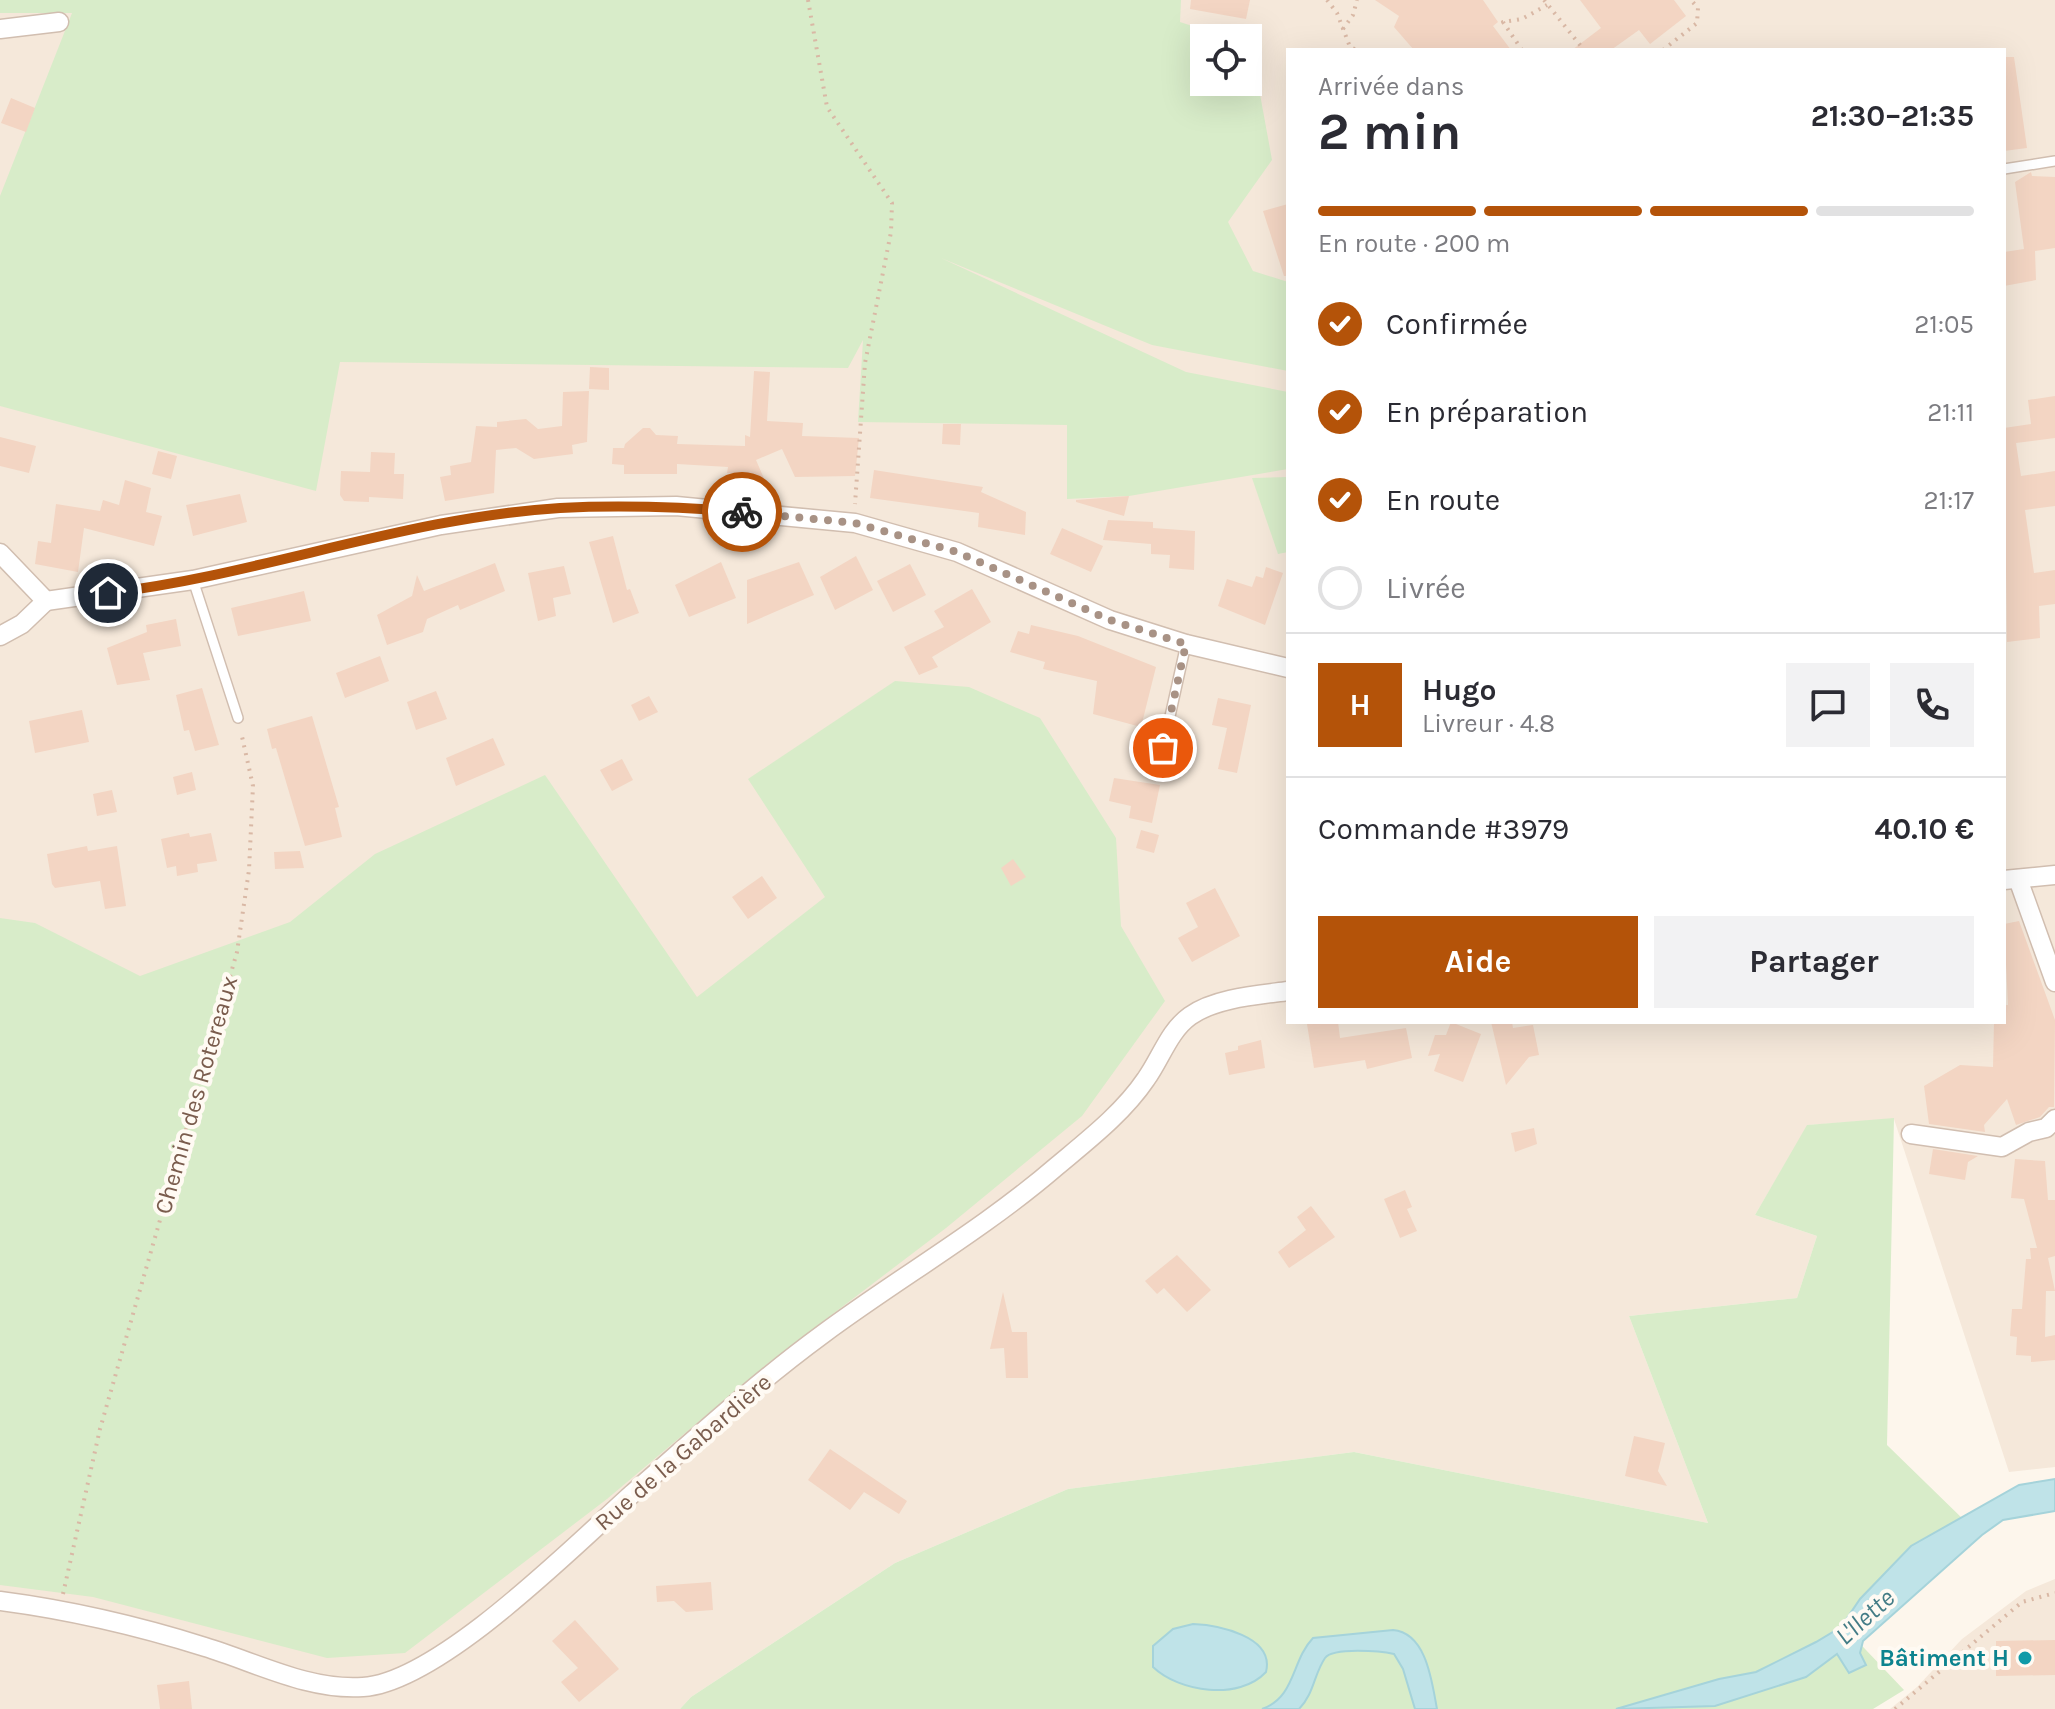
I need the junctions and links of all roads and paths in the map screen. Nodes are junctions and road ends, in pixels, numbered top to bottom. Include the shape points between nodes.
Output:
1 (808, 0) edge
2 (1327, 0) edge
3 (1357, 0) edge
4 (1691, 0) edge
5 (1546, 3) edge
6 (59, 22) dead end
7 (0, 29) edge
8 (1343, 29) junction
9 (1352, 48) edge
10 (1521, 48) edge
11 (1582, 48) edge
12 (1666, 48) edge
13 (2055, 161) edge
14 (2006, 169) edge
15 (855, 523) junction
16 (0, 553) edge
17 (193, 580) junction
18 (46, 601) junction
19 (0, 636) edge
20 (1186, 644) junction
21 (1286, 668) edge
22 (238, 718) joint
23 (1163, 748) dead end
24 (2055, 875) edge
25 (2011, 880) edge
26 (2055, 982) edge
27 (1286, 991) edge
28 (2055, 1119) edge
29 (1911, 1134) dead end
30 (2055, 1593) edge
31 (0, 1601) edge
32 (60, 1609) junction
33 (1895, 1709) edge

1 - 15 path via 827,107 892,203 865,363
2 - 8 path
3 - 8 path
4 - 12 path via 1698,8 1697,23
5 - 10 path via 1522,19 1503,22
5 - 11 path
6 - 7 street
8 - 9 path
13 - 14 lane
15 - 17 street via 676,506 558,508 441,525
15 - 20 street via 957,552 1110,620
16 - 18 street
17 - 18 street
17 - 22 lane
18 - 19 street
20 - 21 street
20 - 23 lane
22 - 32 path, Chemin des Rotereaux via 253,786 249,870 237,952 100,1429
24 - 25 street
25 - 26 street
27 - 32 street, Rue de la Gabardière via 1190,1015 1129,1100 1036,1185 821,1335 516,1597 449,1650 403,1678 361,1687 325,1684
28 - 29 street via 2002,1147
30 - 33 path via 2022,1602
31 - 32 street, Rue de la Gabardière

